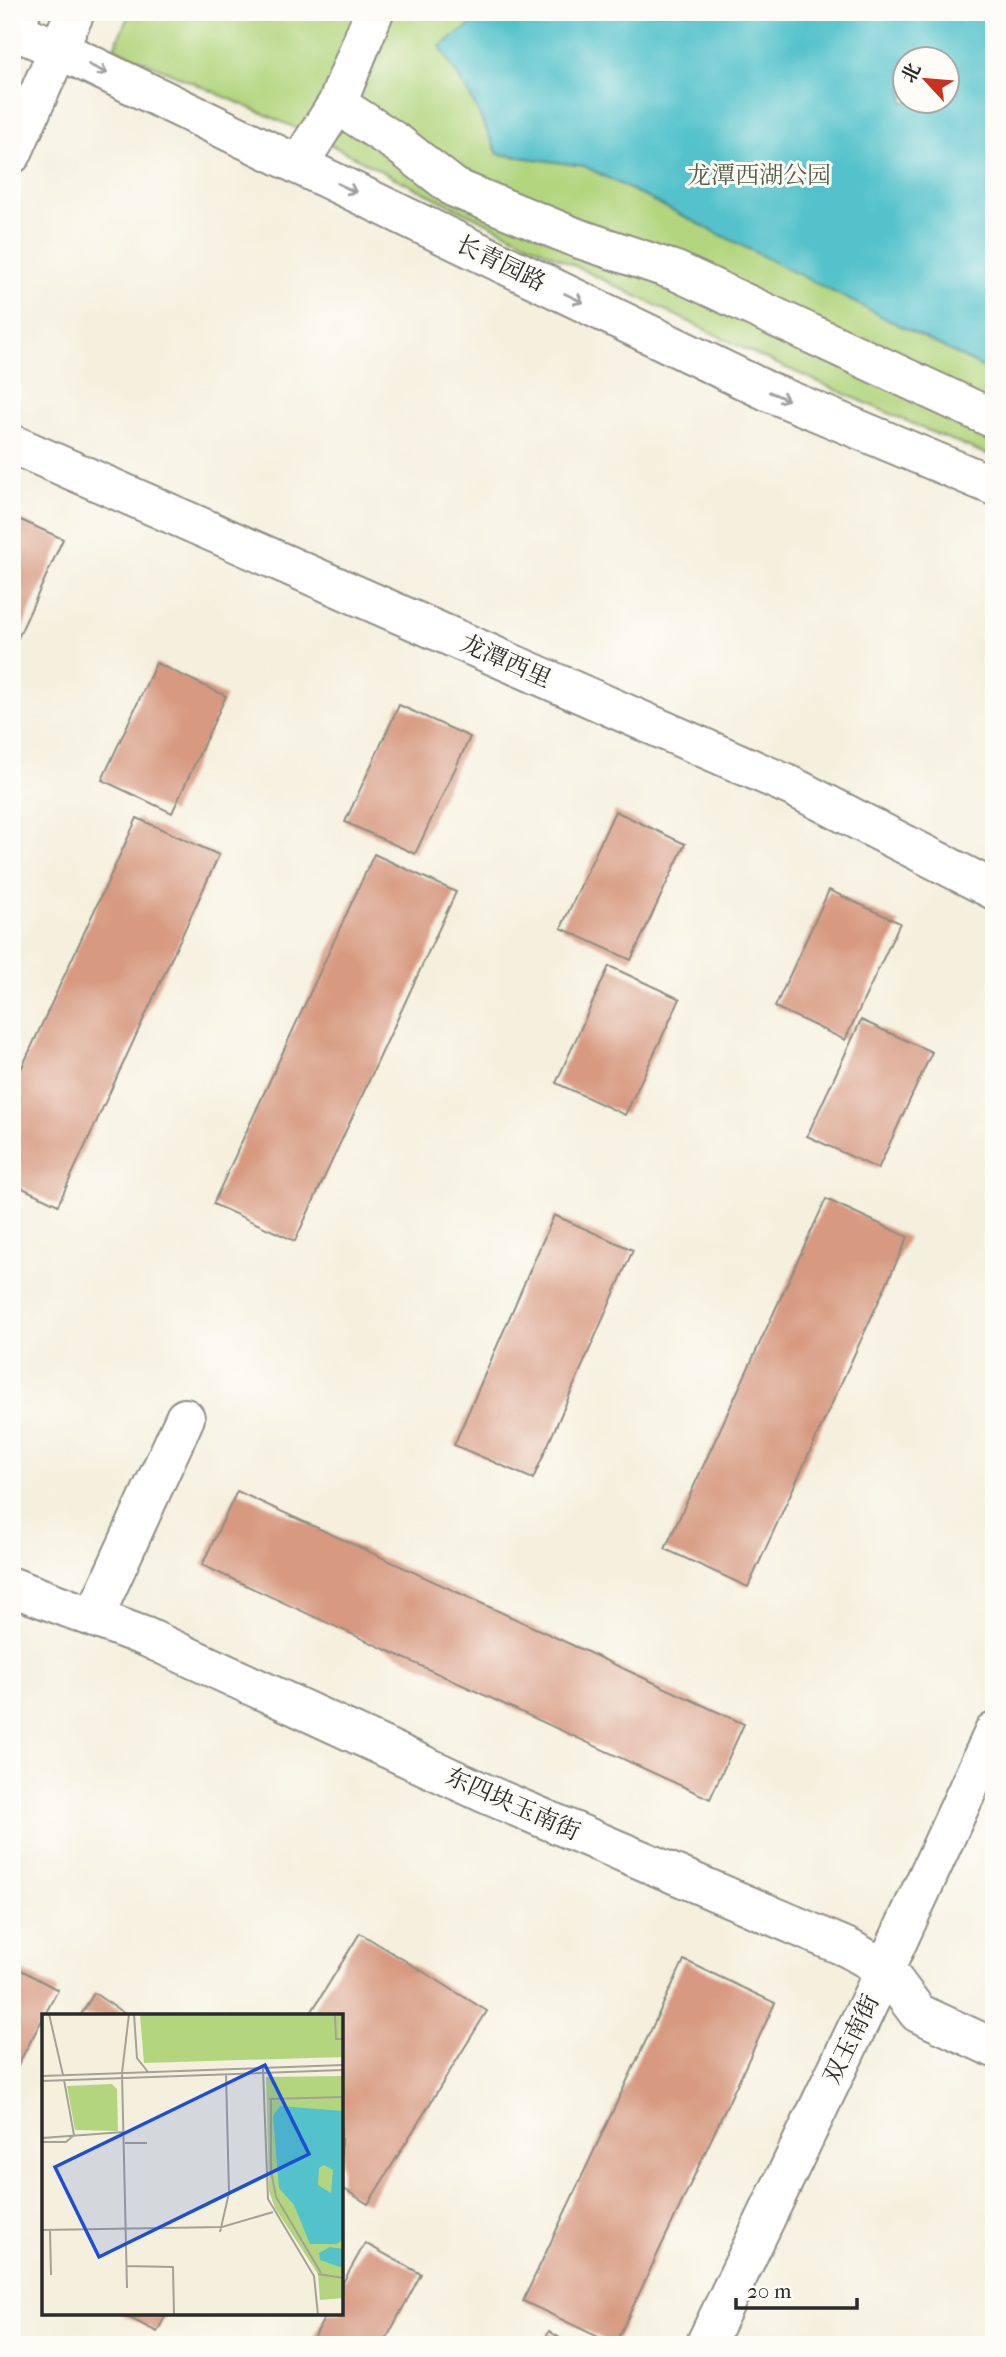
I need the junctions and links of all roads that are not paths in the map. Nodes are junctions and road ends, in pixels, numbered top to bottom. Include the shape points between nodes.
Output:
1 (21, 12) edge
2 (75, 12) edge
3 (374, 12) edge
4 (13, 31) edge
5 (58, 49) junction
6 (337, 104) junction
7 (12, 155) edge
8 (298, 165) junction
9 (994, 419) edge
10 (12, 444) edge
11 (994, 486) edge
12 (994, 890) edge
13 (185, 1418) dead end
14 (12, 1587) edge
15 (94, 1618) junction
16 (994, 1732) edge
17 (885, 1969) junction
18 (994, 2048) edge
19 (705, 2345) edge

1 - 4 street
2 - 5 street
3 - 6 street
4 - 5 street, 长青园路
5 - 7 street
5 -> 8 street, 长青园路
6 - 8 street
6 - 9 street via 455,188 577,238 676,271
8 -> 11 street, 长青园路 via 767,391
10 - 12 street, 龙潭西里 via 793,787
13 - 15 street
14 - 15 street, 东四块玉南街
15 - 17 street, 东四块玉南街 via 146,1637 484,1793 848,1948
16 - 17 street, 双玉南街
17 - 18 street, 东四块玉南街 via 918,2013
17 - 19 street, 双玉南街

